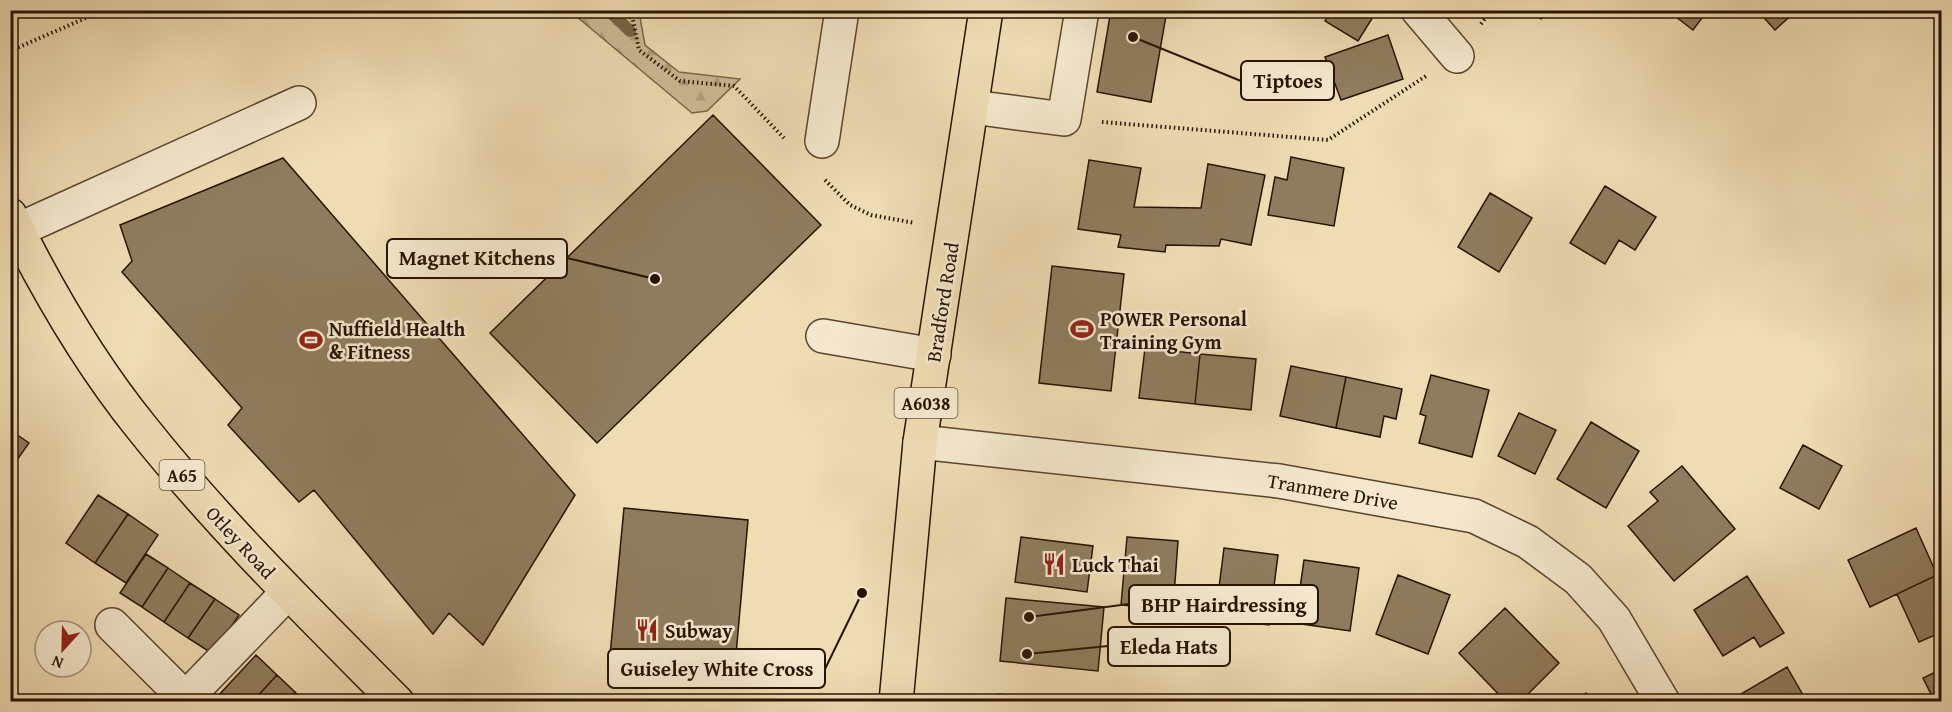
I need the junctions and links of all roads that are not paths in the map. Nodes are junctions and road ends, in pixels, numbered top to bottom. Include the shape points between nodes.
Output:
1 (842, 10) edge
2 (987, 10) edge
3 (1082, 10) edge
4 (1418, 10) edge
5 (1457, 56) road end
6 (299, 103) dead end
7 (972, 107) junction
8 (822, 141) dead end
9 (14, 223) edge
10 (823, 336) dead end
11 (934, 355) junction
12 (920, 442) junction
13 (288, 592) junction
14 (112, 625) dead end
15 (188, 700) edge
16 (397, 702) edge
17 (896, 702) edge
18 (1664, 702) edge

1 - 8 street
2 - 7 main road, Bradford Road / A6038
3 - 7 street via 1064,119
4 - 5 street
6 - 9 street
7 - 11 main road, Bradford Road / A6038
9 - 13 main road, Otley Road / A65 via 84,347 141,427 225,528
10 - 11 street
11 - 12 main road, Bradford Road / A6038
12 - 17 main road, Bradford Road / A6038
12 - 18 street, Tranmere Drive via 1279,481 1474,516 1528,542 1578,579 1614,619
13 - 15 street
13 - 16 main road, Otley Road / A65
14 - 15 street

